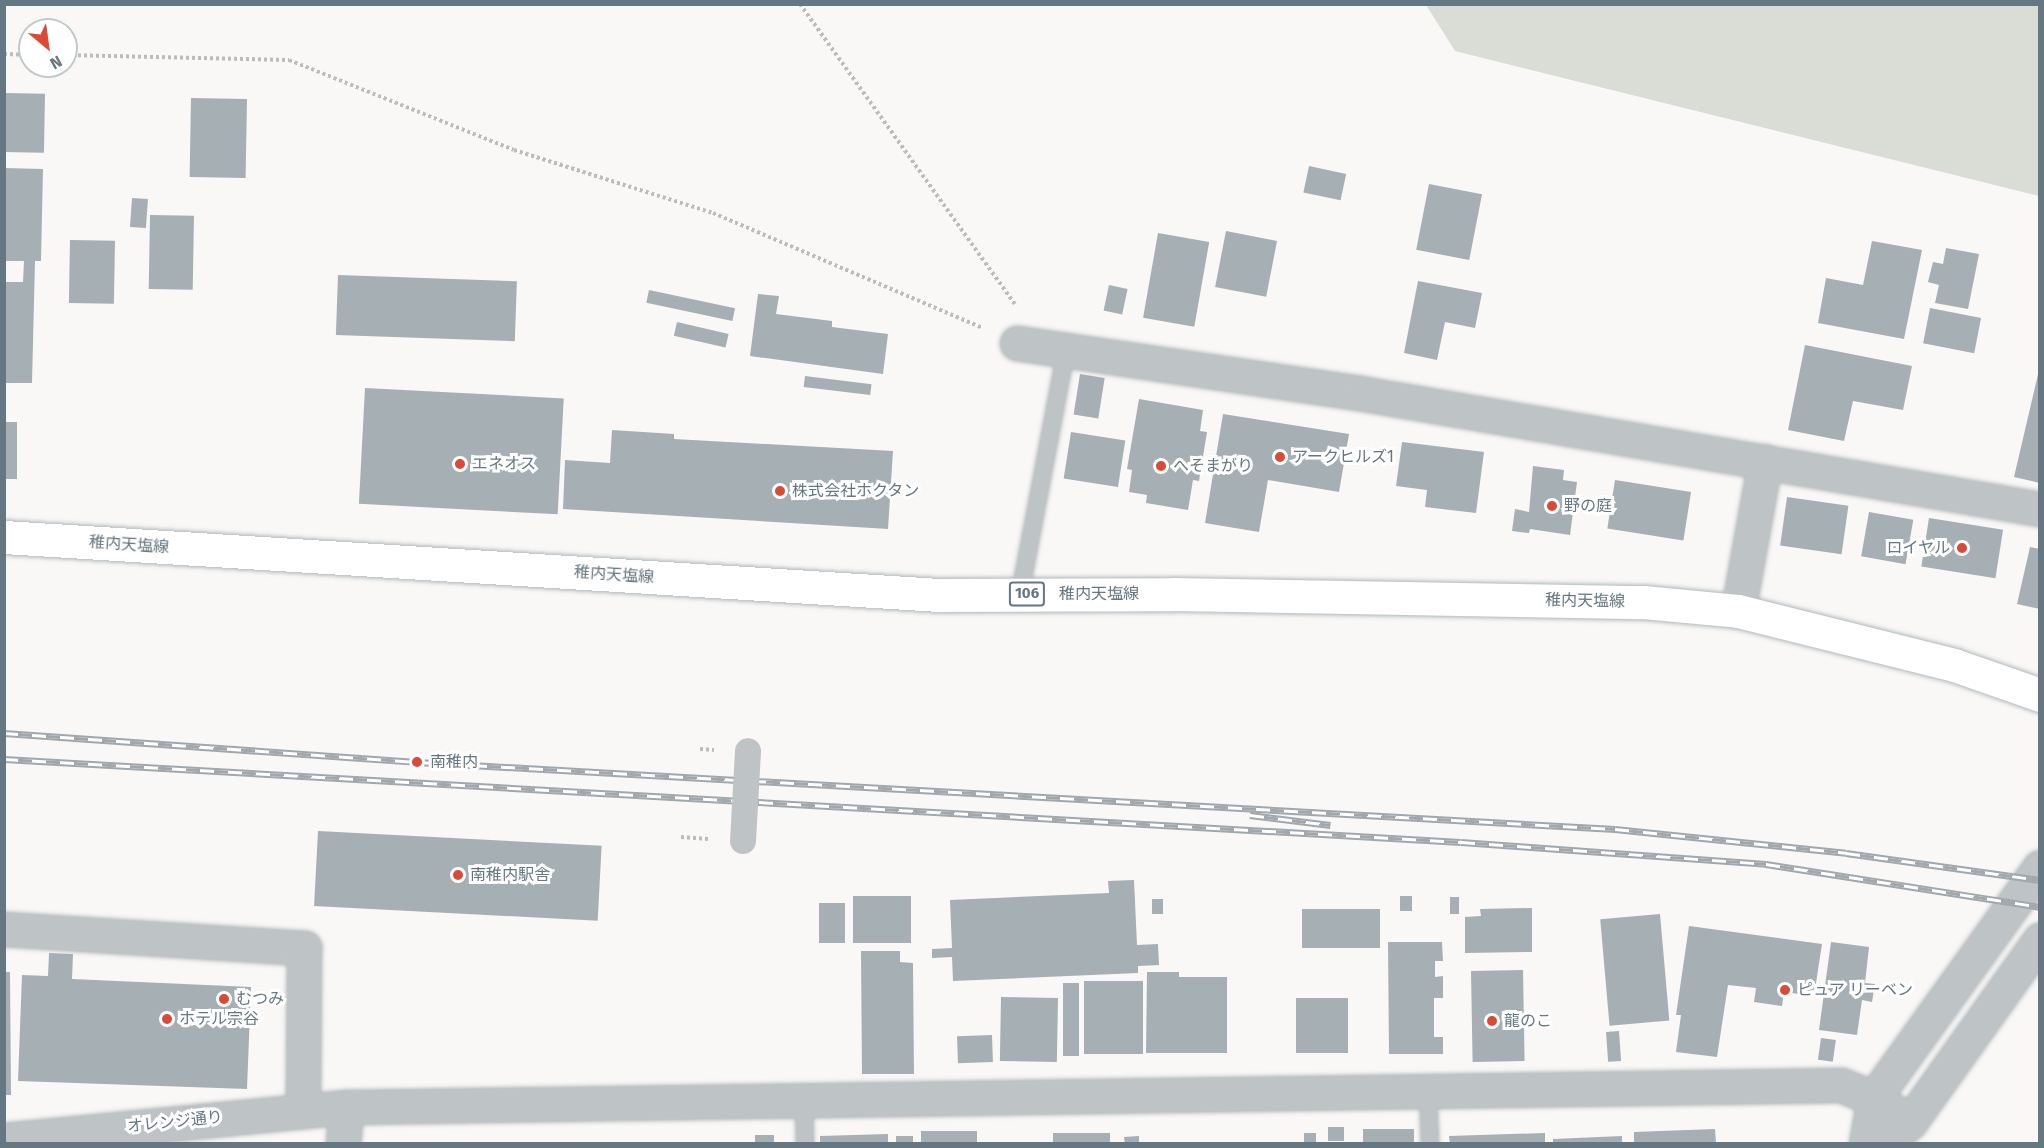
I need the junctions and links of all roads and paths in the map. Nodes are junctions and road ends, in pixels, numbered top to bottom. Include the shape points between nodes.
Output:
1 (800, 4) edge
2 (78, 56) edge
3 (1043, 348) junction
4 (1765, 461) junction
5 (2040, 509) edge
6 (4, 537) edge
7 (1020, 594) junction
8 (1738, 611) junction
9 (2040, 696) edge
10 (748, 751) dead end
11 (743, 841) dead end
12 (2040, 867) edge
13 (4, 928) edge
14 (2040, 940) edge
15 (1428, 1090) junction
16 (1874, 1098) junction
17 (804, 1100) junction
18 (346, 1107) junction
19 (303, 1108) junction
20 (1911, 1122) junction
21 (4, 1140) edge
22 (343, 1143) edge
23 (805, 1143) edge
24 (1430, 1143) edge
25 (1866, 1143) edge
26 (1883, 1143) edge

1 - 3 path
2 - 3 path via 290,60 514,150 712,213
3 - 4 street via 1359,393
3 - 7 lane
4 - 5 street
4 - 8 street
6 - 7 main road, 稚内天塩線 / 106 via 939,595
7 - 8 main road, 稚内天塩線 / 106 via 1631,602
8 - 9 main road, 稚内天塩線 / 106 via 1954,665
10 - 11 street, bridge
12 - 16 street
13 - 19 street via 304,948
14 - 20 street
15 - 16 street, オレンジ通り via 1840,1085
15 - 17 street, オレンジ通り
15 - 24 lane
16 - 20 street, オレンジ通り
16 - 25 street
17 - 18 street, オレンジ通り
17 - 23 lane
18 - 19 street, オレンジ通り
18 - 22 street
19 - 21 street, オレンジ通り
20 - 26 street

